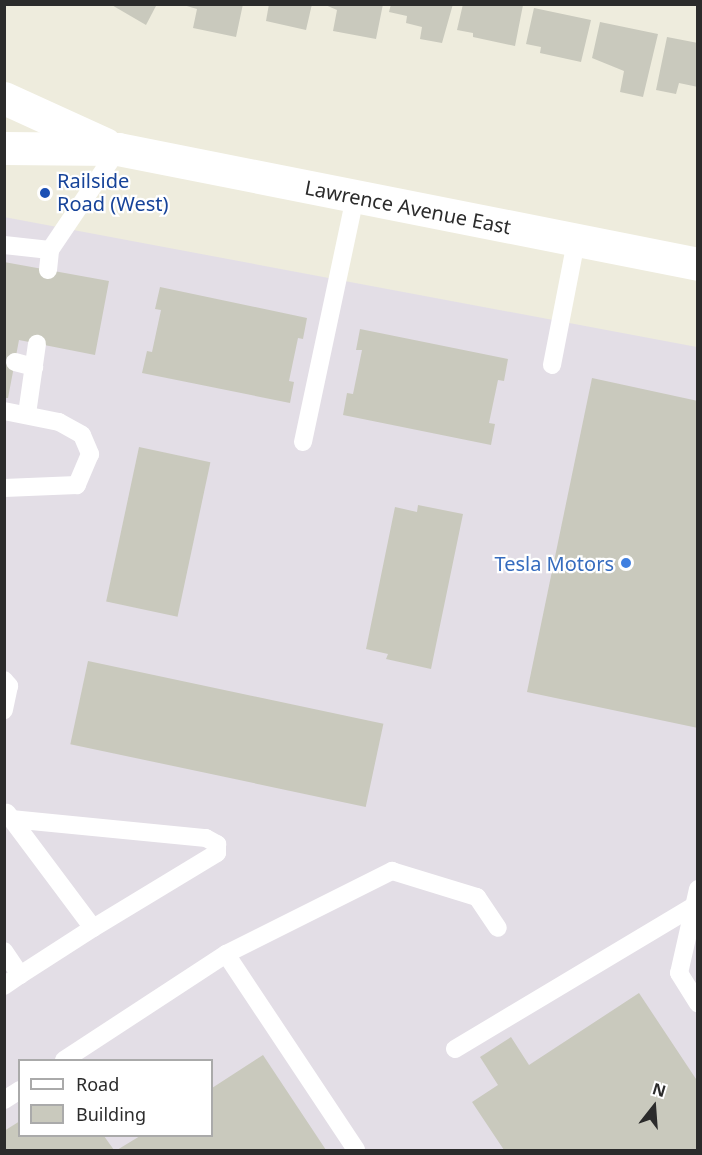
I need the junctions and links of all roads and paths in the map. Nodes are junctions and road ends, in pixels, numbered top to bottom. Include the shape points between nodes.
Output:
1 (4, 98) edge
2 (4, 148) edge
3 (118, 149) junction
4 (355, 196) junction
5 (576, 241) junction
6 (4, 245) edge
7 (50, 250) junction
8 (698, 264) edge
9 (48, 270) dead end
10 (37, 344) dead end
11 (15, 362) dead end
12 (552, 365) dead end
13 (34, 367) junction
14 (4, 411) edge
15 (27, 414) junction
16 (303, 442) dead end
17 (5, 486) edge
18 (4, 680) edge
19 (4, 710) edge
20 (8, 814) edge
21 (696, 898) edge
22 (93, 928) junction
23 (498, 928) dead end
24 (4, 951) edge
25 (226, 954) junction
26 (20, 975) junction
27 (4, 986) edge
28 (698, 1003) edge
29 (455, 1049) dead end
30 (66, 1059) edge
31 (18, 1091) edge
32 (4, 1100) edge
33 (356, 1150) edge

1 - 3 main road, Lawrence Avenue East
2 - 3 main road, Lawrence Avenue East
3 - 4 main road, Lawrence Avenue East
3 - 7 lane
4 - 5 main road, Lawrence Avenue East
4 - 16 lane
5 - 8 main road, Lawrence Avenue East
5 - 12 lane
6 - 7 lane
7 - 9 lane
10 - 13 lane
11 - 13 lane
13 - 15 lane
14 - 15 lane
15 - 17 lane via 59,422 82,435 90,454 88,463 77,485
18 - 19 lane via 9,686
20 - 22 lane
20 - 22 lane via 206,838 217,844 217,854
21 - 28 lane via 678,974
21 - 29 lane
22 - 26 lane
23 - 25 lane via 477,897 392,871
24 - 26 lane
25 - 30 lane
25 - 33 lane
26 - 27 lane
31 - 32 lane

